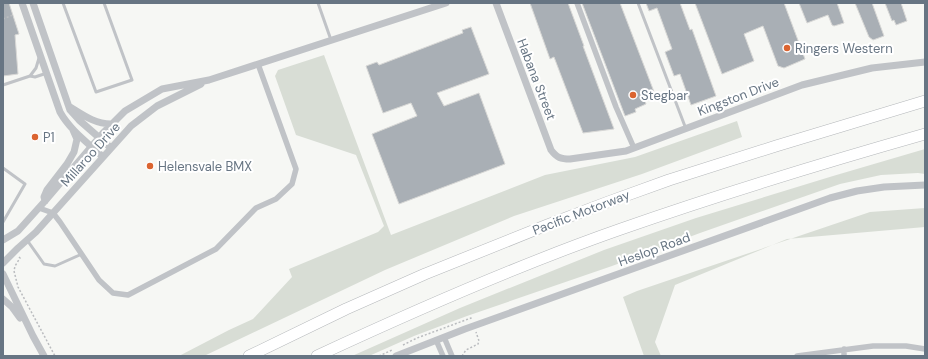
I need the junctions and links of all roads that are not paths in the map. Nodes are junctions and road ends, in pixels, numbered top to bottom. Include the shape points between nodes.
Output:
1 (22, 3) edge
2 (33, 3) edge
3 (63, 3) edge
4 (104, 3) edge
5 (318, 3) edge
6 (446, 3) edge
7 (496, 3) edge
8 (577, 3) edge
9 (638, 3) edge
10 (331, 40) junction
11 (47, 45) junction
12 (40, 54) junction
13 (925, 62) edge
14 (258, 64) junction
15 (47, 73) junction
16 (30, 76) junction
17 (208, 80) junction
18 (3, 85) edge
19 (925, 102) edge
20 (68, 106) junction
21 (112, 124) junction
22 (72, 128) junction
23 (686, 129) junction
24 (925, 134) edge
25 (99, 137) junction
26 (91, 146) junction
27 (111, 148) junction
28 (634, 148) junction
29 (103, 158) junction
30 (561, 158) joint
31 (3, 168) edge
32 (925, 185) edge
33 (45, 201) junction
34 (39, 208) junction
35 (53, 213) junction
36 (3, 222) edge
37 (3, 240) edge
38 (27, 240) junction
39 (82, 254) junction
40 (3, 263) edge
41 (3, 270) edge
42 (3, 274) edge
43 (3, 299) edge
44 (33, 336) junction
45 (444, 337) junction
46 (436, 340) junction
47 (844, 349) junction
48 (925, 349) edge
49 (44, 356) edge
50 (249, 356) edge
51 (317, 356) edge
52 (396, 356) edge
53 (443, 356) edge
54 (452, 356) edge
55 (797, 356) edge
56 (844, 356) edge

1 - 12 street
2 - 11 street
3 - 4 lane via 96,92 132,80
5 - 10 lane
6 - 10 street, Millaroo Drive
7 - 30 street, Habana Street via 551,150
8 - 28 street
9 - 23 lane
10 - 14 street, Millaroo Drive
11 - 15 street via 45,50 50,67
11 - 20 street
12 - 15 street
12 - 16 lane
13 - 23 street, Kingston Drive via 872,68 802,85
14 - 17 street, Millaroo Drive
14 - 39 street via 296,169 292,184 276,199 256,208 216,249 128,295 113,293 99,280
15 - 16 lane
15 - 22 street via 60,112
16 - 18 lane
17 - 21 street, Millaroo Drive via 162,89 125,111
17 - 27 street, Millaroo Drive via 157,106 131,126
19 - 50 highway, Pacific Motorway via 776,146 601,204 425,274
20 - 21 street via 93,121
20 - 25 street via 73,114
21 - 25 street, Millaroo Drive
22 - 26 street
22 - 33 street via 77,139 74,152 46,190
23 - 28 street, Kingston Drive
24 - 51 highway via 707,200 566,249 456,294
25 - 26 street, Millaroo Drive
25 - 27 street
26 - 29 street
26 - 33 street, Millaroo Drive
27 - 29 street, Millaroo Drive
28 - 30 street, Kingston Drive via 570,159
29 - 35 street, Millaroo Drive
31 - 36 lane via 25,184
32 - 45 street, Heslop Road via 884,187 830,198
33 - 34 street, Millaroo Drive
34 - 35 street
34 - 37 street, Millaroo Drive via 18,231
35 - 38 street, Millaroo Drive
35 - 39 street
38 - 39 lane via 44,264 55,266
38 - 40 street, Millaroo Drive
40 - 41 street
42 - 44 street
43 - 44 street
44 - 49 street
45 - 46 street, Heslop Road
45 - 54 street
46 - 52 street, Heslop Road
46 - 53 street
47 - 48 street via 906,346
47 - 55 street
47 - 56 street

